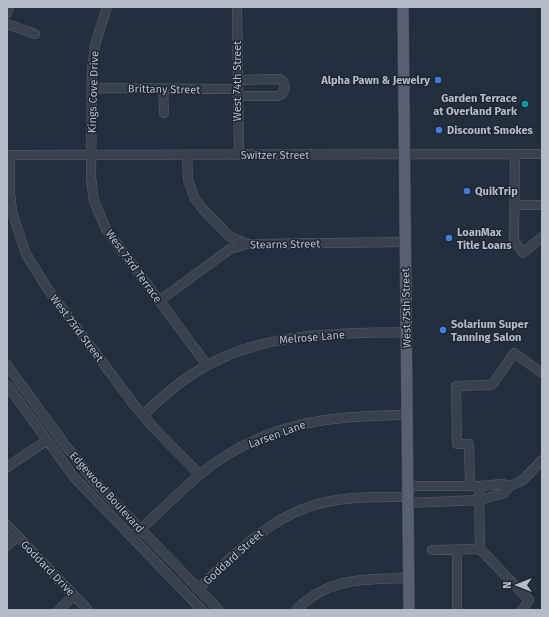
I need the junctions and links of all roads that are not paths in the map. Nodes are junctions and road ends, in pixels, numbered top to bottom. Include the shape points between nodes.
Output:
1 (107, 7) edge
2 (237, 7) edge
3 (403, 7) edge
4 (7, 24) edge
5 (35, 34) dead end
6 (91, 88) junction
7 (237, 88) junction
8 (163, 89) junction
9 (164, 113) dead end
10 (514, 154) junction
11 (542, 154) edge
12 (8, 155) edge
13 (91, 155) junction
14 (187, 155) junction
15 (239, 155) junction
16 (404, 155) junction
17 (515, 205) junction
18 (542, 205) edge
19 (542, 237) edge
20 (405, 242) junction
21 (247, 244) junction
22 (159, 301) junction
23 (406, 332) junction
24 (7, 365) edge
25 (207, 365) junction
26 (542, 373) edge
27 (7, 385) edge
28 (143, 414) junction
29 (407, 415) junction
30 (46, 441) junction
31 (542, 460) edge
32 (7, 467) edge
33 (200, 475) junction
34 (474, 486) junction
35 (510, 486) junction
36 (408, 495) junction
37 (479, 500) junction
38 (7, 525) edge
39 (141, 530) junction
40 (18, 536) junction
41 (132, 537) junction
42 (7, 546) edge
43 (480, 549) junction
44 (432, 550) dead end
45 (456, 550) junction
46 (409, 578) junction
47 (198, 589) junction
48 (74, 595) junction
49 (59, 610) edge
50 (88, 610) edge
51 (202, 610) edge
52 (219, 610) edge
53 (296, 610) edge
54 (409, 610) edge
55 (457, 610) edge
56 (522, 610) edge

1 - 6 street, Kings Cove Drive via 95,45
2 - 7 street, West 74th Street
3 - 16 main road, West 75th Street
4 - 5 street
6 - 8 street, Brittany Street
6 - 13 street, Kings Cove Drive
7 - 8 street, Brittany Street
7 - 15 street, West 74th Street
8 - 9 street
10 - 11 street, Switzer Street
10 - 16 street, Switzer Street
10 - 17 street
12 - 13 street, Switzer Street
12 - 28 street, West 73rd Street via 12,212 26,254 47,288
13 - 14 street, Switzer Street
13 - 22 street, West 73rd Terrace via 92,193 101,219
14 - 15 street, Switzer Street
14 - 21 street via 188,180 202,208 229,236
15 - 16 street, Switzer Street
16 - 20 main road, West 75th Street
17 - 18 street
17 - 19 street via 514,240 523,253
20 - 21 street, Stearns Street
20 - 23 main road, West 75th Street
21 - 22 street, Stearns Street via 230,249
22 - 25 street, West 73rd Terrace
23 - 25 street, Melrose Lane via 297,336 253,346
23 - 29 main road, West 75th Street
24 - 39 street, Edgewood Boulevard via 76,459
25 - 28 street, Melrose Lane via 168,392
26 - 34 street via 514,352 492,385 456,386 457,444 469,444
27 - 30 street, Edgewood Boulevard
28 - 33 street, West 73rd Street
29 - 33 street, Larsen Lane via 343,417 309,422 260,438 236,450
29 - 36 main road, West 75th Street
30 - 32 street
30 - 41 street, Edgewood Boulevard via 74,477
31 - 35 street, Goddard Street via 523,480
33 - 39 street, Larsen Lane
34 - 35 street, Goddard Street
34 - 36 street, Goddard Street
34 - 37 street
35 - 37 street, Goddard Street via 504,493
36 - 37 street, Goddard Street
36 - 46 main road, West 75th Street
36 - 47 street, Goddard Street via 336,500 293,513 251,539
37 - 43 street
38 - 40 street, Goddard Drive
39 - 41 street, Larsen Lane
39 - 47 street, Edgewood Boulevard
40 - 42 street
40 - 48 street, Goddard Drive
41 - 51 street, Edgewood Boulevard
43 - 45 street
43 - 56 street via 529,600
44 - 45 street
45 - 55 street
46 - 53 street via 364,579 334,585 315,594
46 - 54 main road, West 75th Street
47 - 52 street, Edgewood Boulevard
48 - 49 street
48 - 50 street, Goddard Drive

